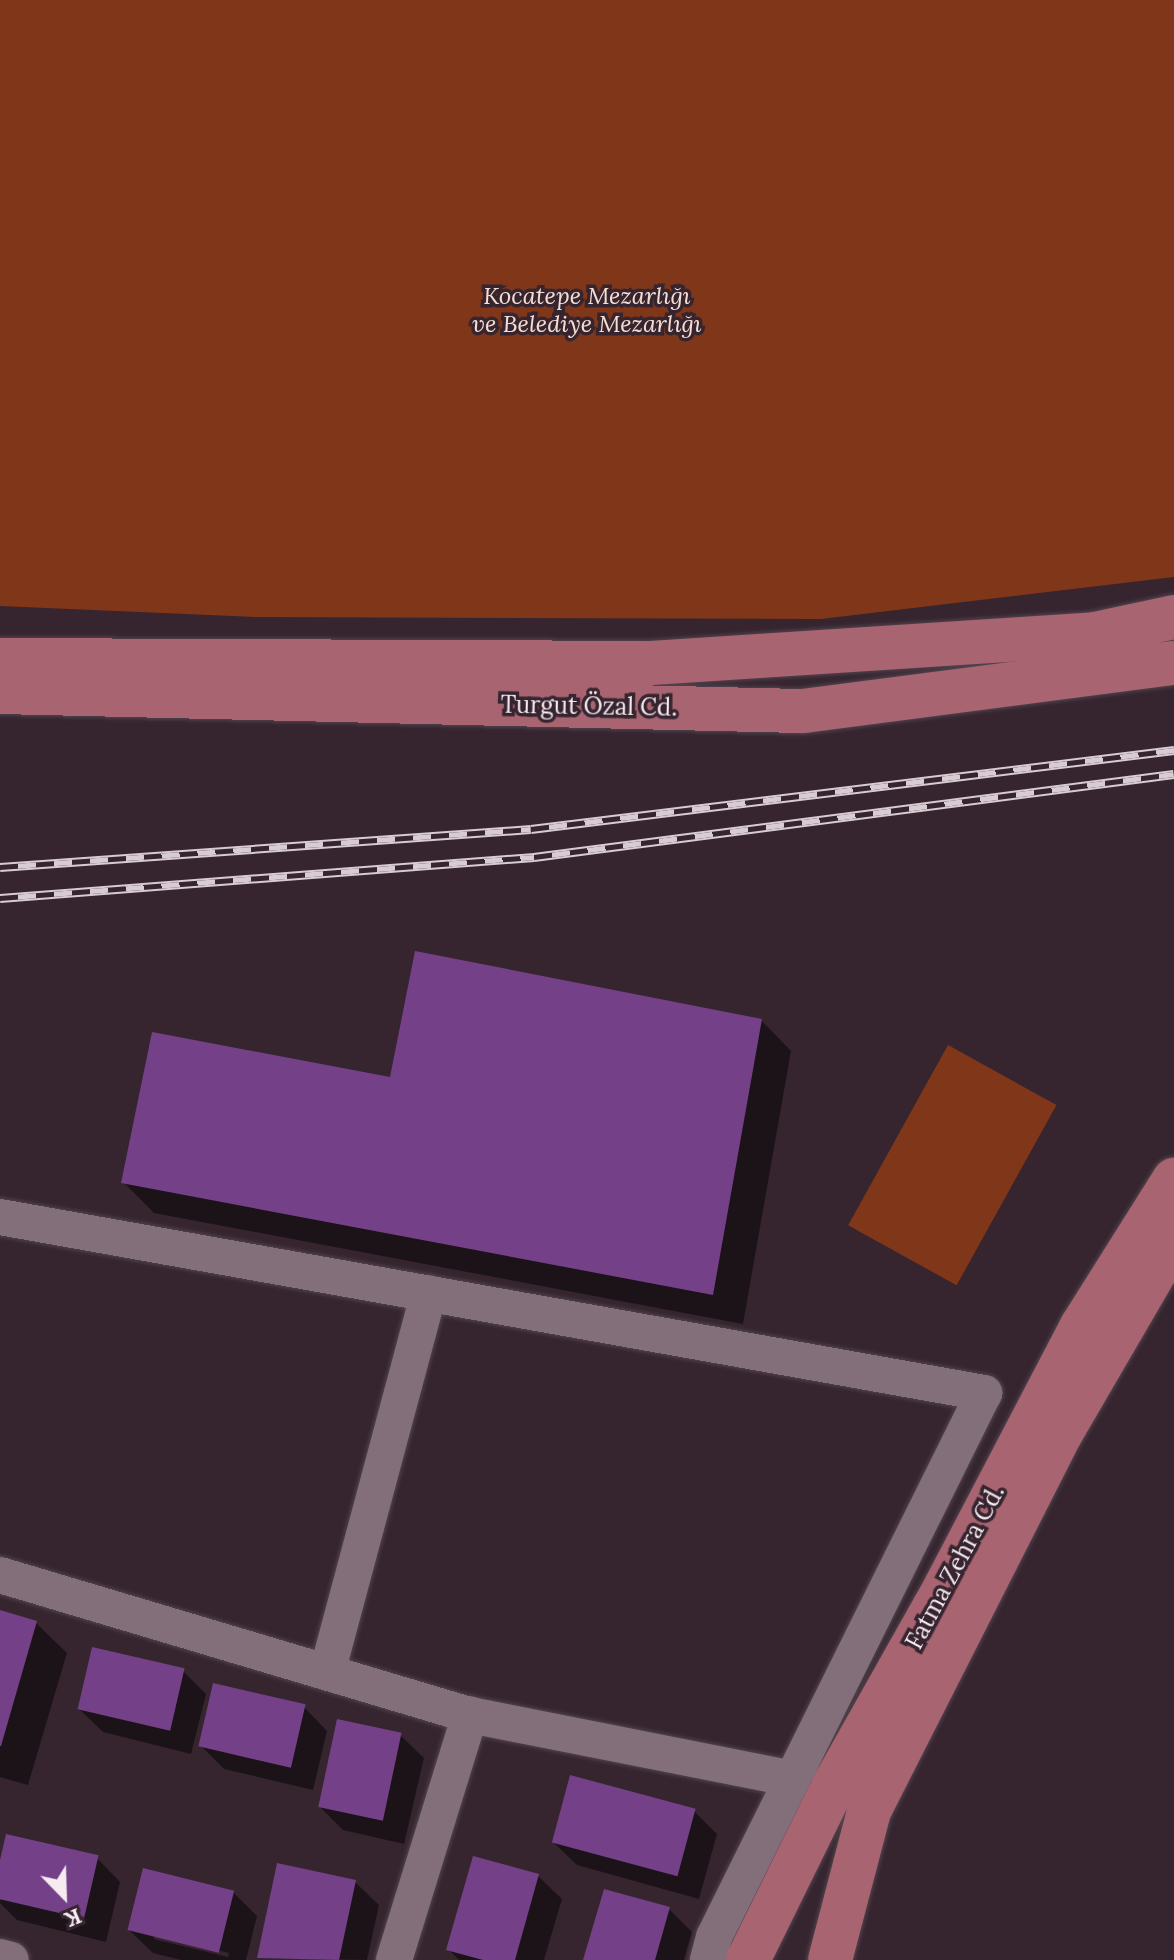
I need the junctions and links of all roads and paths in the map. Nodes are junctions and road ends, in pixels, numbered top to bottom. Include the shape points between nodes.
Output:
1 (1174, 617) edge
2 (0, 660) edge
3 (1174, 663) edge
4 (0, 692) edge
5 (1174, 1180) edge
6 (0, 1217) edge
7 (1174, 1239) edge
8 (429, 1293) junction
9 (0, 1575) edge
10 (960, 1592) junction
11 (328, 1669) junction
12 (470, 1715) junction
13 (792, 1779) junction
14 (0, 1957) edge
15 (11, 1960) edge
16 (394, 1960) edge
17 (708, 1960) edge
18 (748, 1960) edge
19 (830, 1960) edge

1 - 2 main road, Turgut Özal Cd. via 1095,634 651,663
3 - 4 main road, Turgut Özal Cd. via 803,711
5 - 10 main road, Fatma Zehra Cd. via 1082,1326
6 - 8 street
7 - 10 main road, Fatma Zehra Cd.
8 - 11 street
8 - 13 street via 984,1393
9 - 11 street
10 - 18 main road, Fatma Zehra Cd. via 834,1785
10 - 19 main road, Fatma Zehra Cd. via 869,1811
11 - 12 street
12 - 13 street
12 - 16 street
13 - 17 street via 714,1937
14 - 15 street

